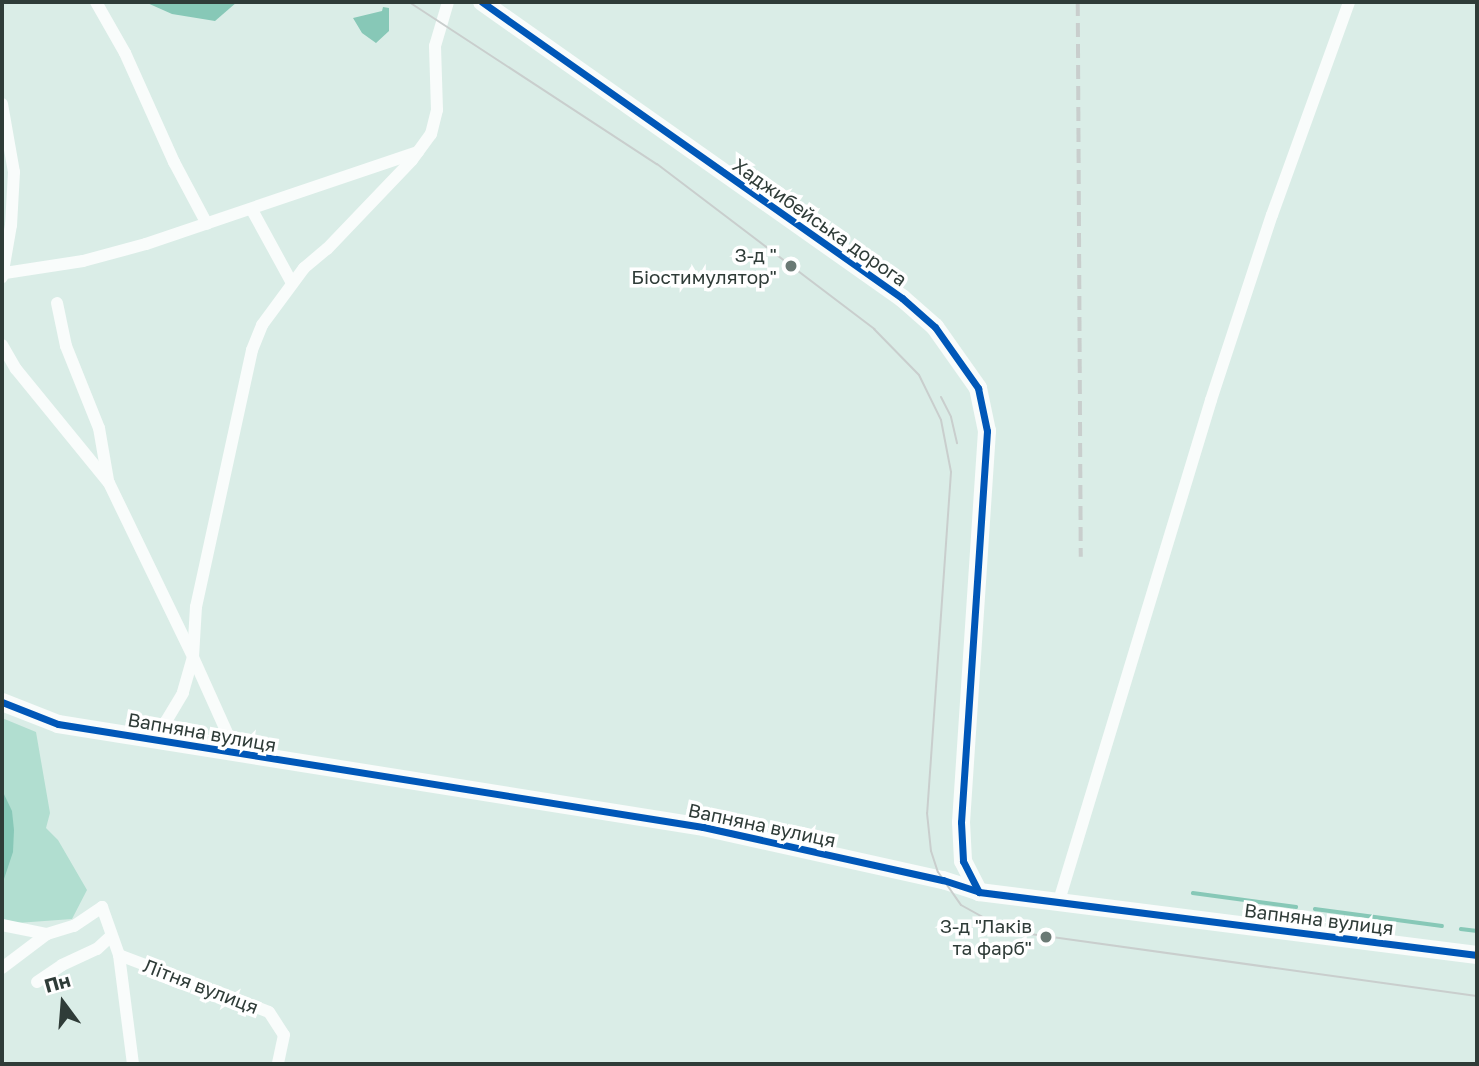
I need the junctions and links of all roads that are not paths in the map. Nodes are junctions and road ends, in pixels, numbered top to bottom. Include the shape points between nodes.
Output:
1 (96, 2) edge
2 (448, 2) edge
3 (482, 2) edge
4 (1349, 2) edge
5 (2, 104) edge
6 (418, 152) junction
7 (252, 210) junction
8 (207, 224) junction
9 (3, 275) edge
10 (292, 283) junction
11 (57, 303) dead end
12 (2, 345) edge
13 (109, 483) junction
14 (193, 657) junction
15 (2, 702) edge
16 (149, 739) junction
17 (237, 755) junction
18 (979, 892) junction
19 (1058, 904) junction
20 (2, 925) edge
21 (47, 934) junction
22 (111, 936) junction
23 (119, 955) junction
24 (1477, 955) edge
25 (15, 957) junction
26 (2, 961) edge
27 (2, 968) edge
28 (37, 982) dead end
29 (133, 1064) edge
30 (278, 1064) edge

1 - 8 street
2 - 6 street via 435,46 436,122
3 - 18 street, Хаджибейська дорога via 902,298 935,327 978,388 987,430 961,822 963,861
4 - 19 street via 1211,400
5 - 9 street via 14,172
6 - 7 street
6 - 10 street
7 - 8 street
7 - 10 street
8 - 9 street via 83,261
10 - 14 street via 262,325 252,350 196,607
11 - 13 street via 66,346 99,428
12 - 13 street via 16,369
13 - 14 street
14 - 16 street via 183,693
14 - 17 street
15 - 16 street, Вапняна вулиця via 58,724
16 - 17 street, Вапняна вулиця
17 - 18 street, Вапняна вулиця via 703,827
18 - 19 street, Вапняна вулиця
19 - 24 street, Вапняна вулиця
20 - 21 street
21 - 22 street via 74,926 102,907
21 - 25 street
22 - 23 street
22 - 28 street via 97,949
23 - 29 street
23 - 30 street, Літня вулиця via 269,1012 284,1035
25 - 26 street
25 - 27 street

